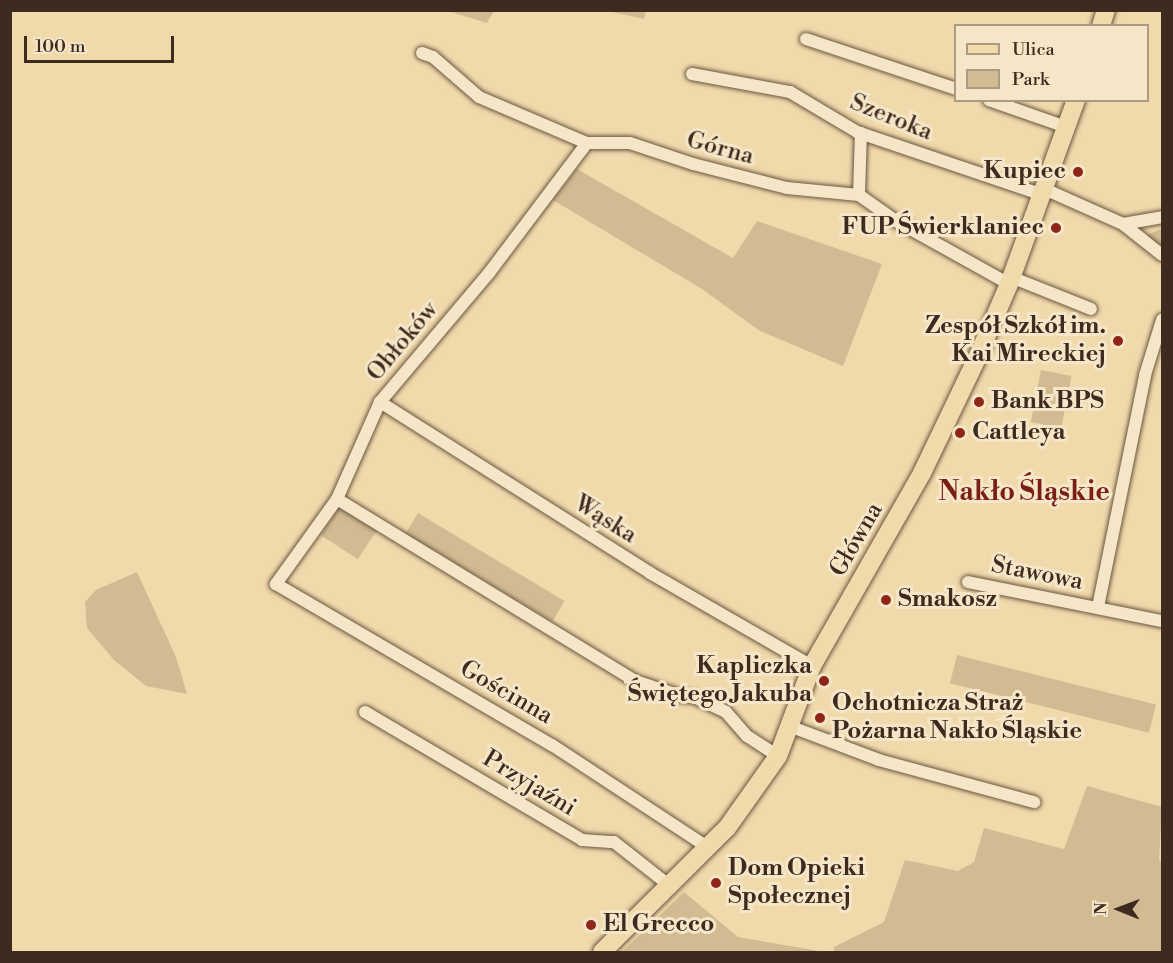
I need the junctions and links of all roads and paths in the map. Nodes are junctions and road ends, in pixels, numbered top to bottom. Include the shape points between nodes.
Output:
1 (806, 39) dead end
2 (422, 53) dead end
3 (692, 74) dead end
4 (954, 88) edge
5 (995, 102) edge
6 (1075, 102) edge
7 (1066, 127) junction
8 (861, 133) junction
9 (587, 143) junction
10 (1042, 193) junction
11 (859, 195) junction
12 (1162, 217) edge
13 (1123, 224) junction
14 (1162, 255) edge
15 (1010, 280) junction
16 (1091, 309) dead end
17 (1162, 320) edge
18 (380, 402) junction
19 (337, 499) junction
20 (968, 582) dead end
21 (276, 584) joint
22 (1098, 607) junction
23 (1162, 621) edge
24 (812, 666) junction
25 (365, 712) dead end
26 (789, 726) junction
27 (778, 756) junction
28 (1034, 802) dead end
29 (708, 848) junction
30 (670, 886) junction
31 (602, 952) edge

1 - 4 street
2 - 9 street, Górna via 478,97
3 - 8 street, Szeroka via 790,92
5 - 7 street
6 - 7 main road, Główna
7 - 10 main road, Główna
8 - 10 street, Szeroka
8 - 11 street
9 - 11 street, Górna via 630,143 787,188
9 - 18 street, Obłoków via 489,273
10 - 13 street, Szeroka via 1049,191
10 - 15 main road, Główna
11 - 15 street, Górna via 896,221
12 - 13 street
13 - 14 street, Szeroka
15 - 16 street, Górna
15 - 24 main road, Główna via 922,473
17 - 22 street via 1145,375
18 - 19 street, Obłoków
18 - 24 street, Wąska via 650,573
19 - 21 street, Obłoków
19 - 27 street via 635,681 694,697 726,712 747,736
20 - 22 street, Stawowa
21 - 29 street, Gościnna via 552,745
22 - 23 street, Stawowa
24 - 26 main road, Główna
25 - 30 street, Przyjaźni via 582,840 614,842
26 - 27 main road, Główna
26 - 28 street via 879,760
27 - 29 main road, Główna via 742,812
29 - 30 main road, Główna
30 - 31 main road, Główna

